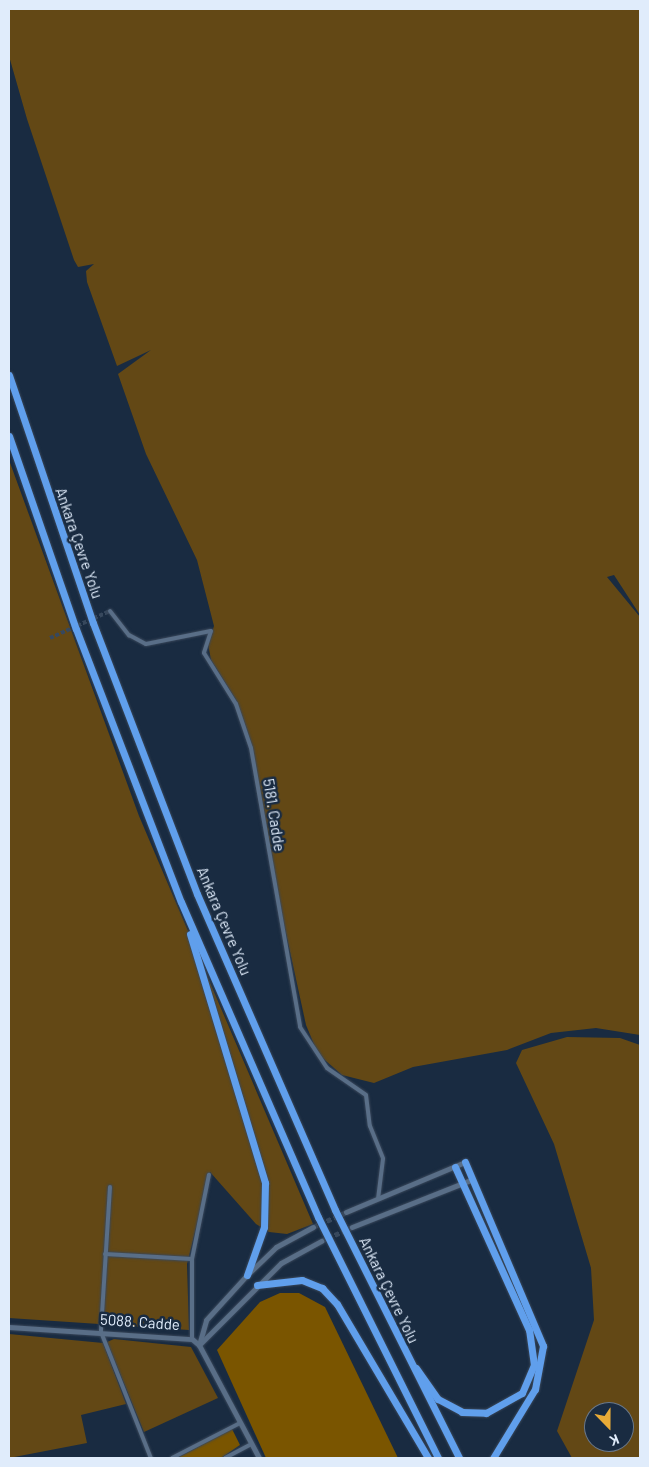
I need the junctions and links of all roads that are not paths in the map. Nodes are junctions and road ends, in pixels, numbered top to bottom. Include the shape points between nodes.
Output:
1 (9, 375) edge
2 (9, 436) edge
3 (110, 611) dead end
4 (180, 902) junction
5 (465, 1162) joint
6 (455, 1167) junction
7 (209, 1175) dead end
8 (473, 1179) junction
9 (462, 1184) junction
10 (110, 1187) dead end
11 (378, 1199) junction
12 (346, 1212) tunnel mouth
13 (313, 1227) tunnel mouth
14 (352, 1227) tunnel mouth
15 (322, 1241) tunnel mouth
16 (104, 1254) junction
17 (192, 1259) junction
18 (247, 1275) junction
19 (257, 1285) junction
20 (9, 1327) edge
21 (393, 1331) junction
22 (101, 1332) junction
23 (192, 1339) junction
24 (199, 1345) junction
25 (240, 1423) junction
26 (251, 1444) junction
27 (151, 1458) edge
28 (172, 1458) edge
29 (225, 1458) edge
30 (260, 1458) edge
31 (428, 1458) edge
32 (438, 1458) edge
33 (459, 1458) edge
34 (493, 1458) edge

1 - 21 highway, Ankara Çevre Yolu via 96,631 197,894 306,1147
2 - 4 highway, Ankara Çevre Yolu via 76,629
3 - 11 street, 5181. Cadde via 129,635 146,644 210,631 204,653 236,704 251,748 300,1027 327,1068 363,1091 368,1100 370,1126 383,1159
4 - 18 highway via 265,1183 264,1228
4 - 32 highway, Ankara Çevre Yolu via 318,1218
5 - 6 street
5 - 8 highway
6 - 9 highway
6 - 11 street
7 - 17 street
8 - 9 street
8 - 34 highway via 543,1346 535,1389
9 - 14 street
9 - 21 highway via 529,1330 535,1349 529,1380 522,1393 498,1409 462,1412 428,1387
10 - 16 street
11 - 12 street
13 - 18 street via 276,1247
15 - 19 street via 281,1263
16 - 17 street
16 - 22 street
17 - 23 street
18 - 24 street via 206,1320
19 - 24 street
19 - 31 highway via 302,1280 322,1288 337,1304
20 - 22 street, 5088. Cadde
21 - 33 highway, Ankara Çevre Yolu
22 - 23 street, 5088. Cadde
22 - 27 street
23 - 24 street, 5088. Cadde
24 - 25 street, 5088. Cadde
25 - 26 street, 5088. Cadde
25 - 28 street
26 - 29 street
26 - 30 street, 5088. Cadde

